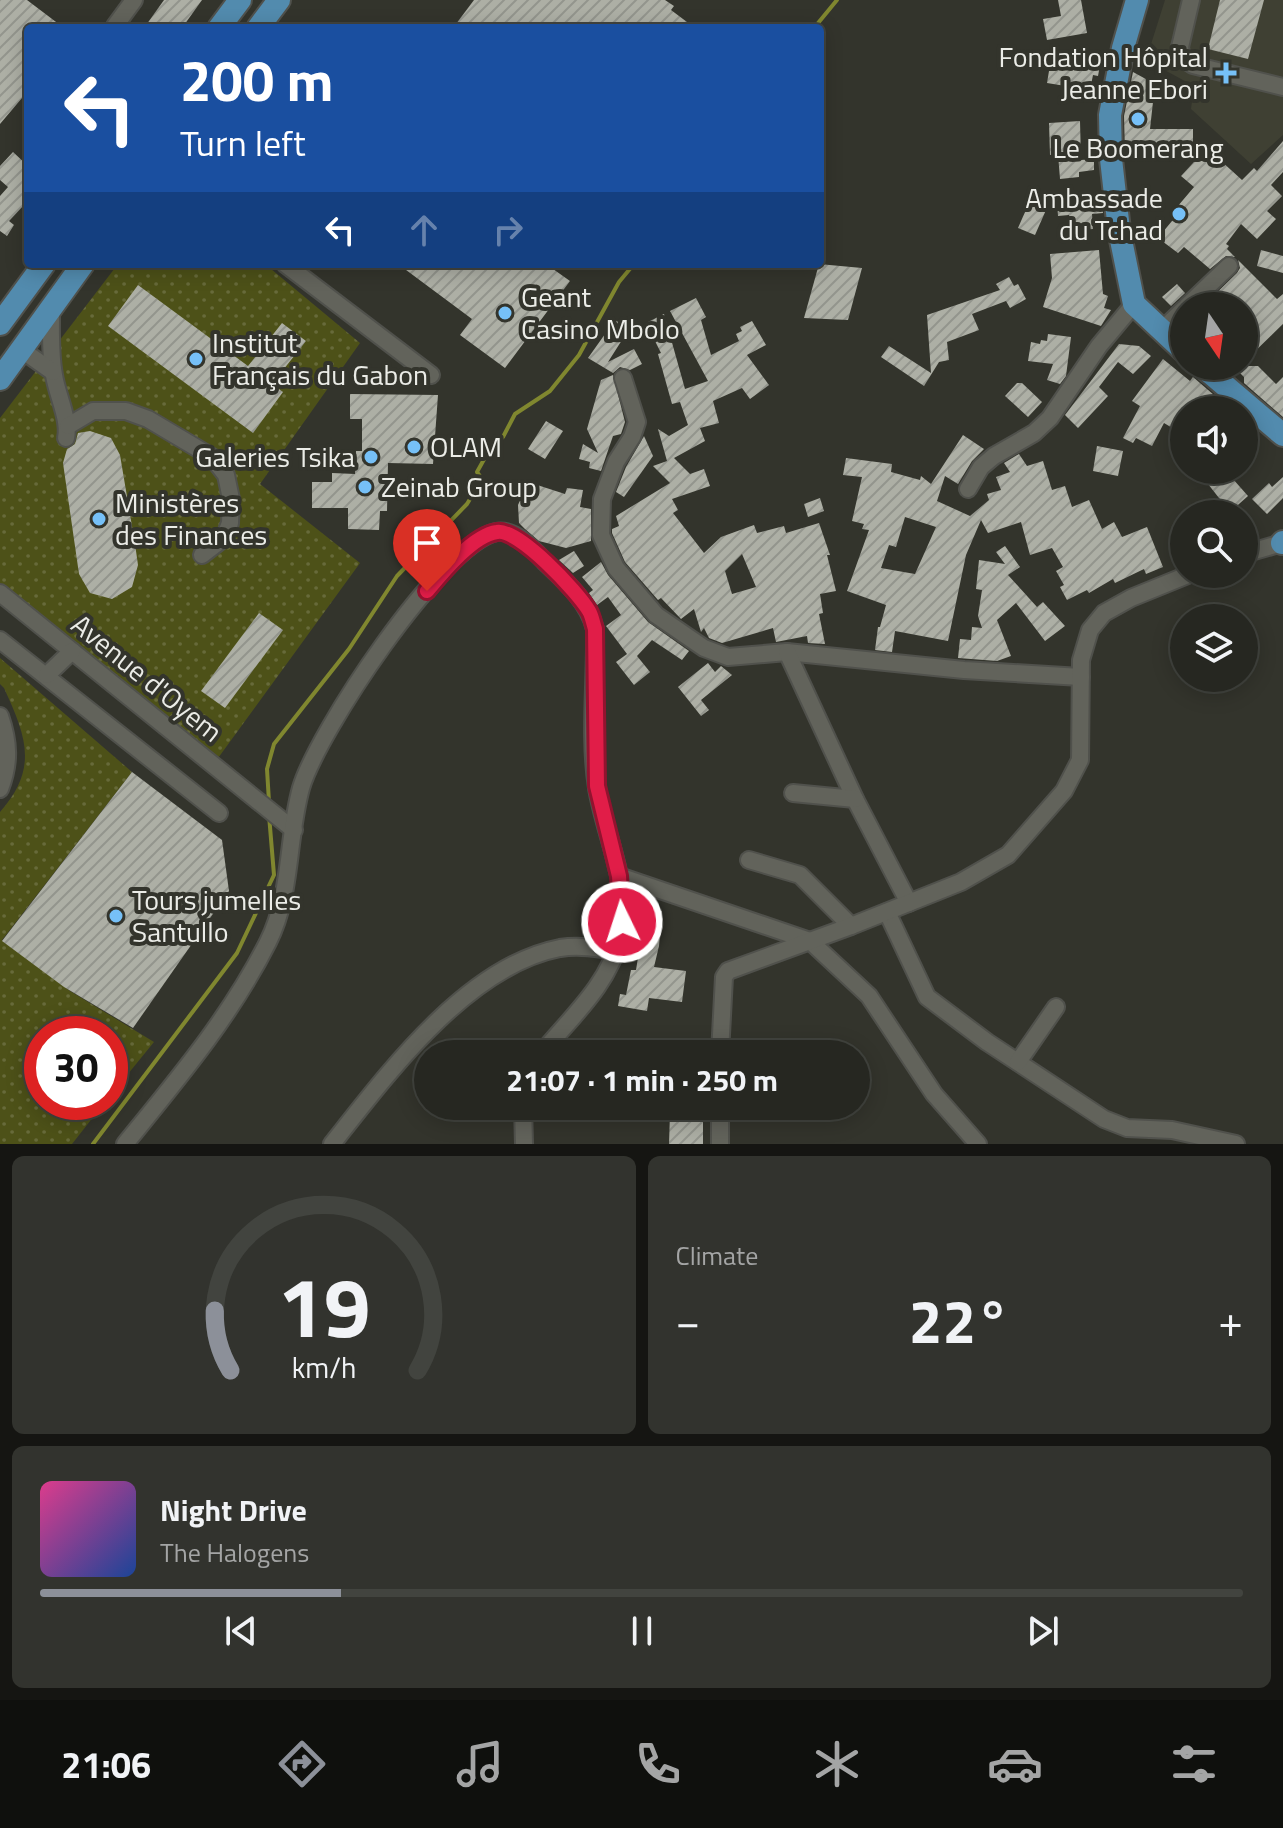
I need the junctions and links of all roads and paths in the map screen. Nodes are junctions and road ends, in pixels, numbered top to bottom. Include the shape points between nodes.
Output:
1 (134, 0) edge
2 (279, 0) edge
3 (1137, 0) edge
4 (1191, 0) edge
5 (116, 24) edge
6 (261, 24) edge
7 (1283, 87) edge
8 (1229, 266) dead end
9 (42, 268) edge
10 (80, 268) edge
11 (290, 268) edge
12 (1202, 292) edge
13 (1134, 304) junction
14 (51, 311) junction
15 (1170, 323) edge
16 (0, 324) edge
17 (1161, 331) junction
18 (1170, 339) edge
19 (22, 350) junction
20 (53, 372) junction
21 (431, 375) dead end
22 (0, 378) edge
23 (623, 378) dead end
24 (1218, 380) edge
25 (1283, 435) edge
26 (968, 489) dead end
27 (1283, 543) edge
28 (1258, 550) edge
29 (202, 555) dead end
30 (1170, 582) edge
31 (0, 593) edge
32 (0, 640) edge
33 (72, 651) junction
34 (787, 652) junction
35 (47, 675) junction
36 (1081, 677) junction
37 (0, 716) edge
38 (0, 789) edge
39 (793, 793) dead end
40 (855, 799) junction
41 (219, 813) dead end
42 (294, 830) junction
43 (749, 860) dead end
44 (619, 876) junction
45 (909, 903) junction
46 (887, 912) junction
47 (851, 926) junction
48 (810, 941) junction
49 (615, 951) junction
50 (1056, 1007) dead end
51 (554, 1040) edge
52 (721, 1040) edge
53 (1018, 1062) junction
54 (523, 1120) edge
55 (720, 1120) edge
56 (125, 1144) edge
57 (332, 1144) edge
58 (524, 1144) edge
59 (720, 1144) edge
60 (978, 1144) edge
61 (1236, 1144) edge

1 - 5 street
2 - 6 main road
3 - 13 main road via 1110,115 1119,230
4 - 7 street via 1182,58
8 - 12 street
9 - 16 main road
10 - 14 main road
11 - 21 street
13 - 17 main road
13 - 26 street via 1050,418 981,467
14 - 19 main road
14 - 20 street
15 - 17 street
17 - 18 main road
19 - 20 street
19 - 22 main road
20 - 29 street via 67,432 93,411 126,411 212,457 226,475 230,523 224,538
23 - 34 street via 636,429 616,462 600,513 601,535 616,568 656,615 715,654
24 - 25 main road
27 - 28 street
30 - 36 street via 1104,613 1084,644
31 - 33 street, Avenue d'Oyem
32 - 35 street
33 - 35 street
33 - 42 street, Avenue d'Oyem
34 - 36 street
34 - 40 street
35 - 41 street
36 - 45 street via 1082,746 1064,791 1008,855
37 - 38 street via 8,741
39 - 40 street
40 - 45 street
42 - 44 street via 301,787 320,742 370,663 445,570 481,538 512,533 544,560 591,614 597,786
42 - 56 street via 280,904 258,961 199,1052
43 - 47 street via 800,875
44 - 48 street
44 - 49 street via 622,922
45 - 46 street
46 - 47 street
46 - 53 street via 927,997
47 - 48 street
48 - 52 street via 728,971
48 - 60 street via 869,996 934,1094
49 - 51 street via 603,978
49 - 57 street via 562,948 532,956 481,983 407,1054
50 - 53 street
53 - 61 street via 1104,1119 1127,1128 1172,1130
54 - 58 street
55 - 59 street

